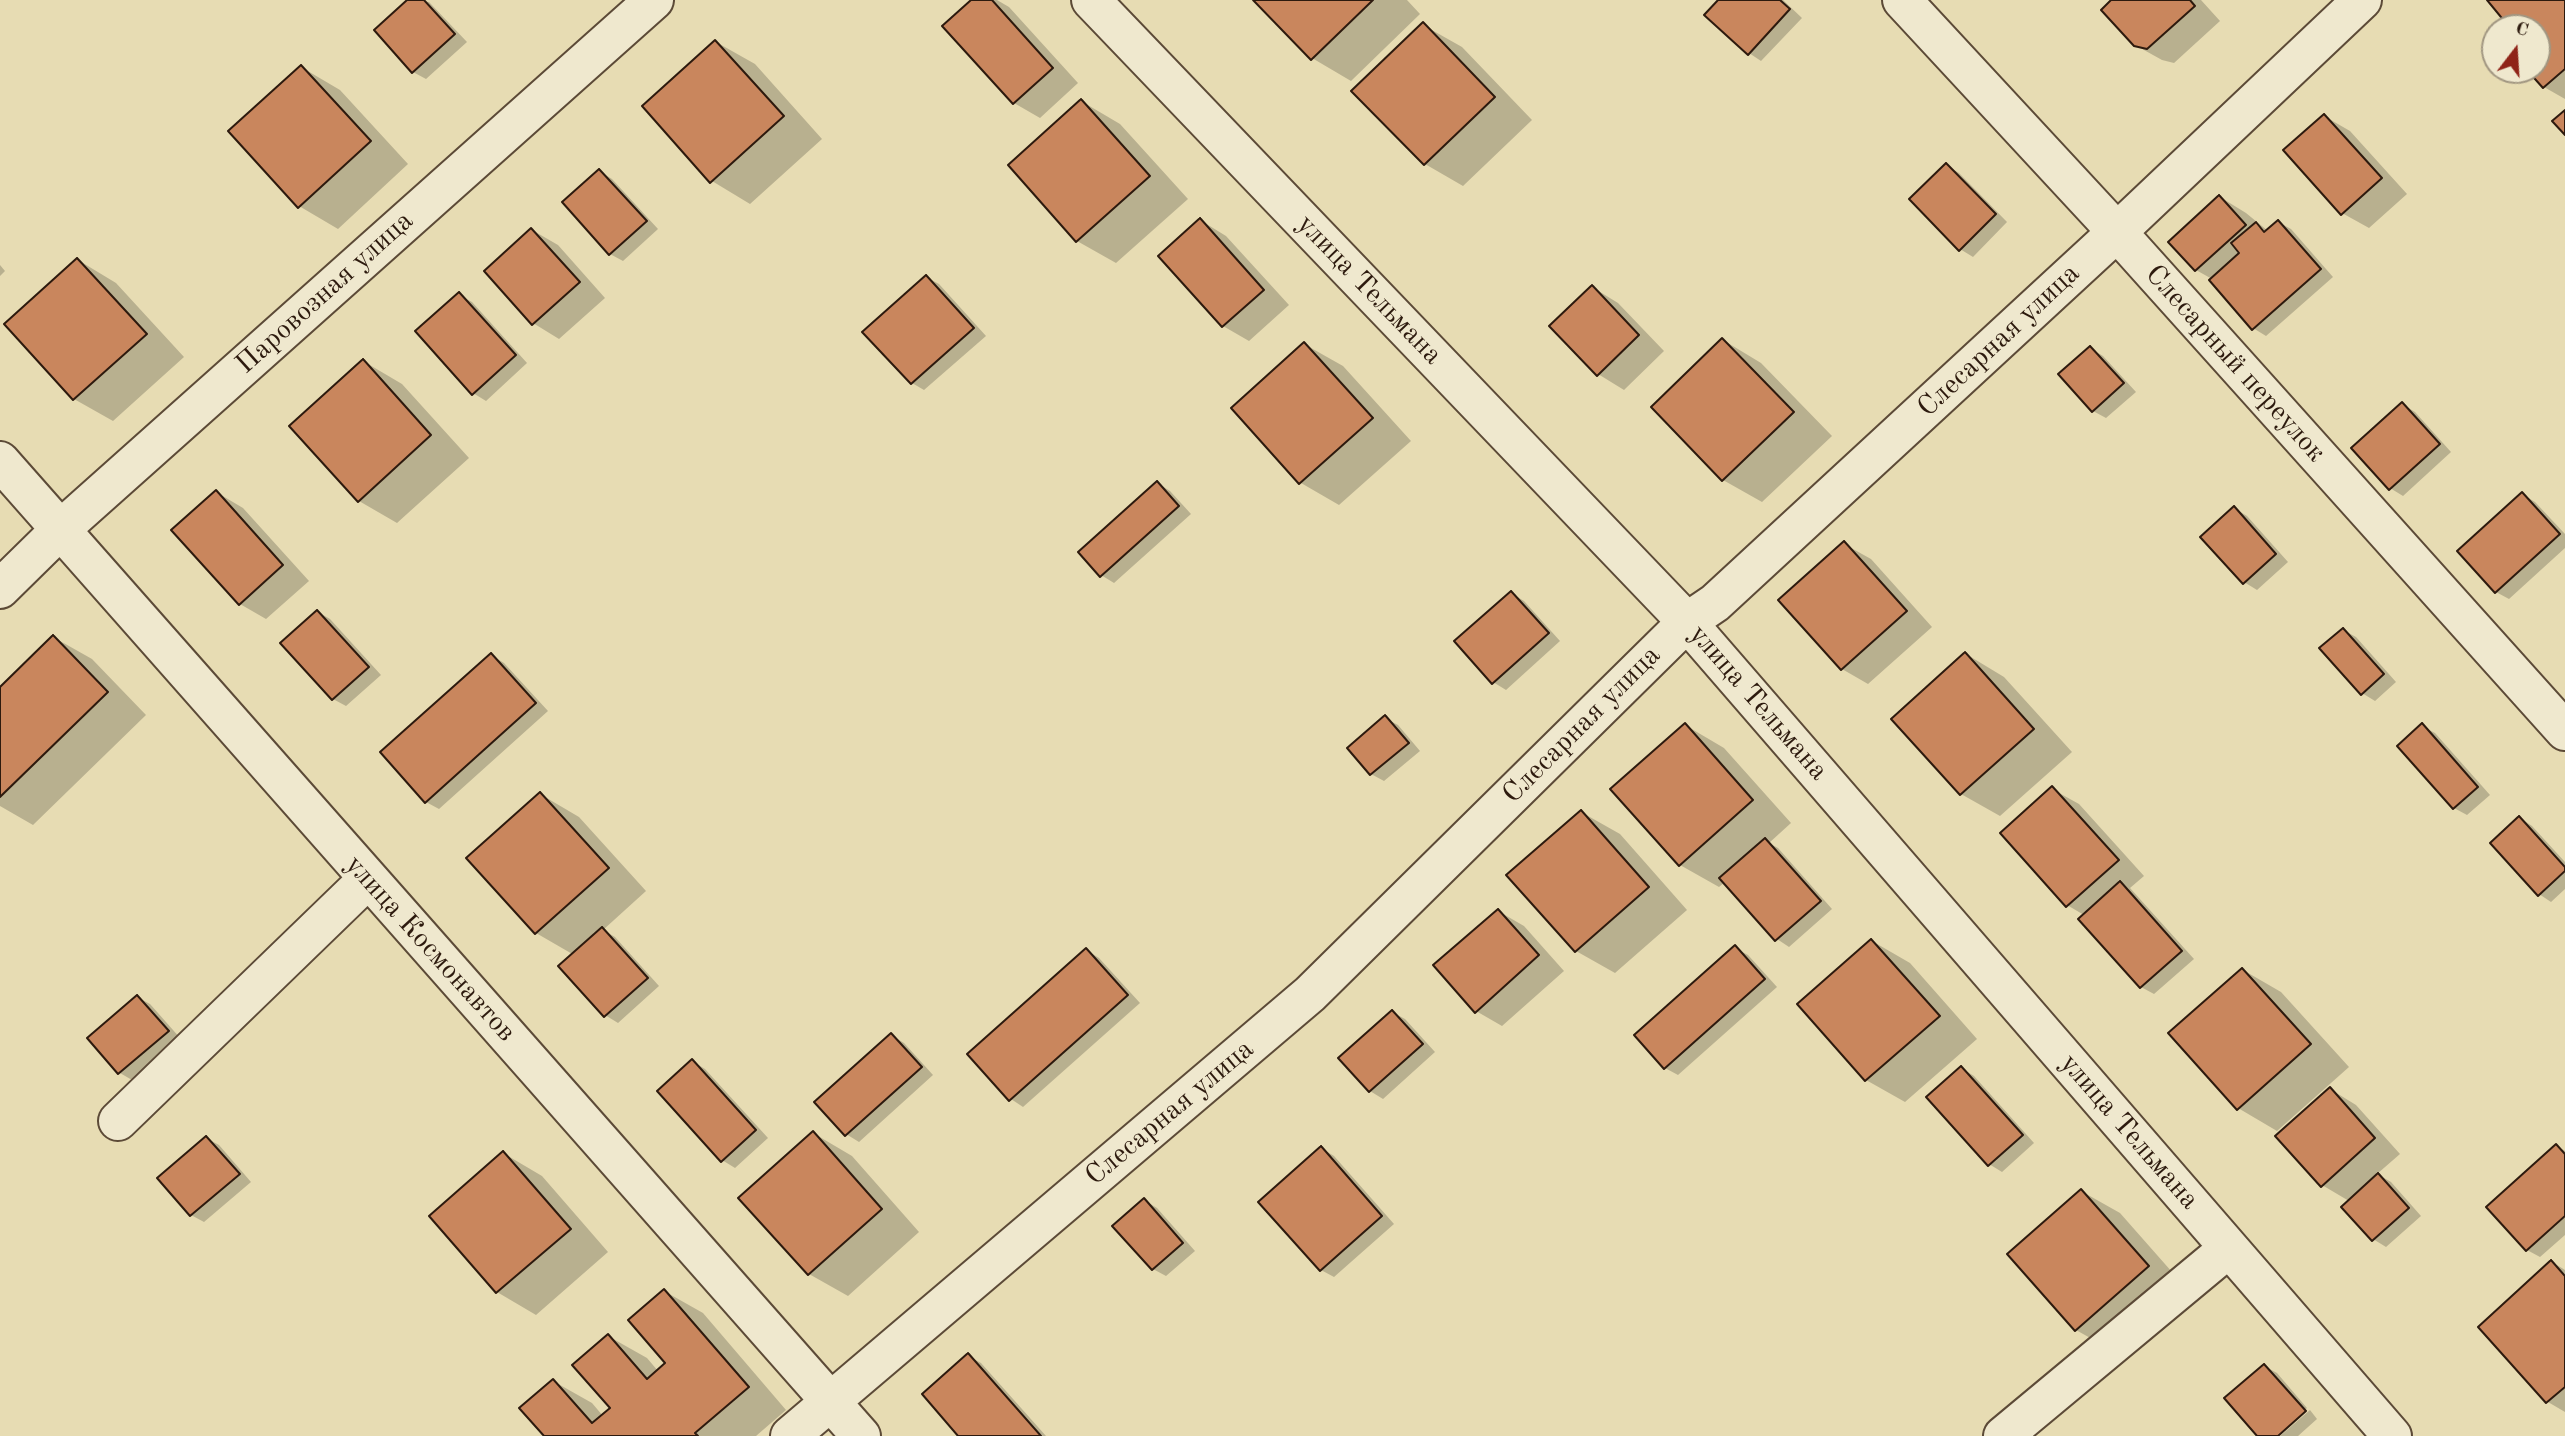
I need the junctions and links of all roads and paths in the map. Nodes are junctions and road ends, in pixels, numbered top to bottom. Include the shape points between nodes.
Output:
1 (654, 0) edge
2 (1091, 0) edge
3 (1902, 0) edge
4 (2362, 0) edge
5 (2117, 232) junction
6 (0, 461) edge
7 (61, 529) junction
8 (0, 589) edge
9 (1687, 622) junction
10 (2565, 732) edge
11 (368, 879) junction
12 (118, 1121) dead end
13 (2229, 1248) junction
14 (830, 1401) junction
15 (790, 1436) edge
16 (861, 1436) edge
17 (2003, 1436) edge
18 (2392, 1436) edge

1 - 7 street, Паровозная улица
2 - 9 street, улица Тельмана
3 - 5 street, Слесарный переулок
4 - 5 street, Слесарная улица
5 - 9 street, Слесарная улица via 1714,603
5 - 10 street, Слесарный переулок
6 - 7 street, улица Космонавтов
7 - 8 street, Паровозная улица
7 - 11 street, улица Космонавтов
9 - 13 street, улица Тельмана
9 - 14 street, Слесарная улица via 1310,994
11 - 12 street
11 - 14 street, улица Космонавтов
13 - 17 street
13 - 18 street, улица Тельмана
14 - 15 street, Слесарная улица
14 - 16 street, улица Космонавтов

